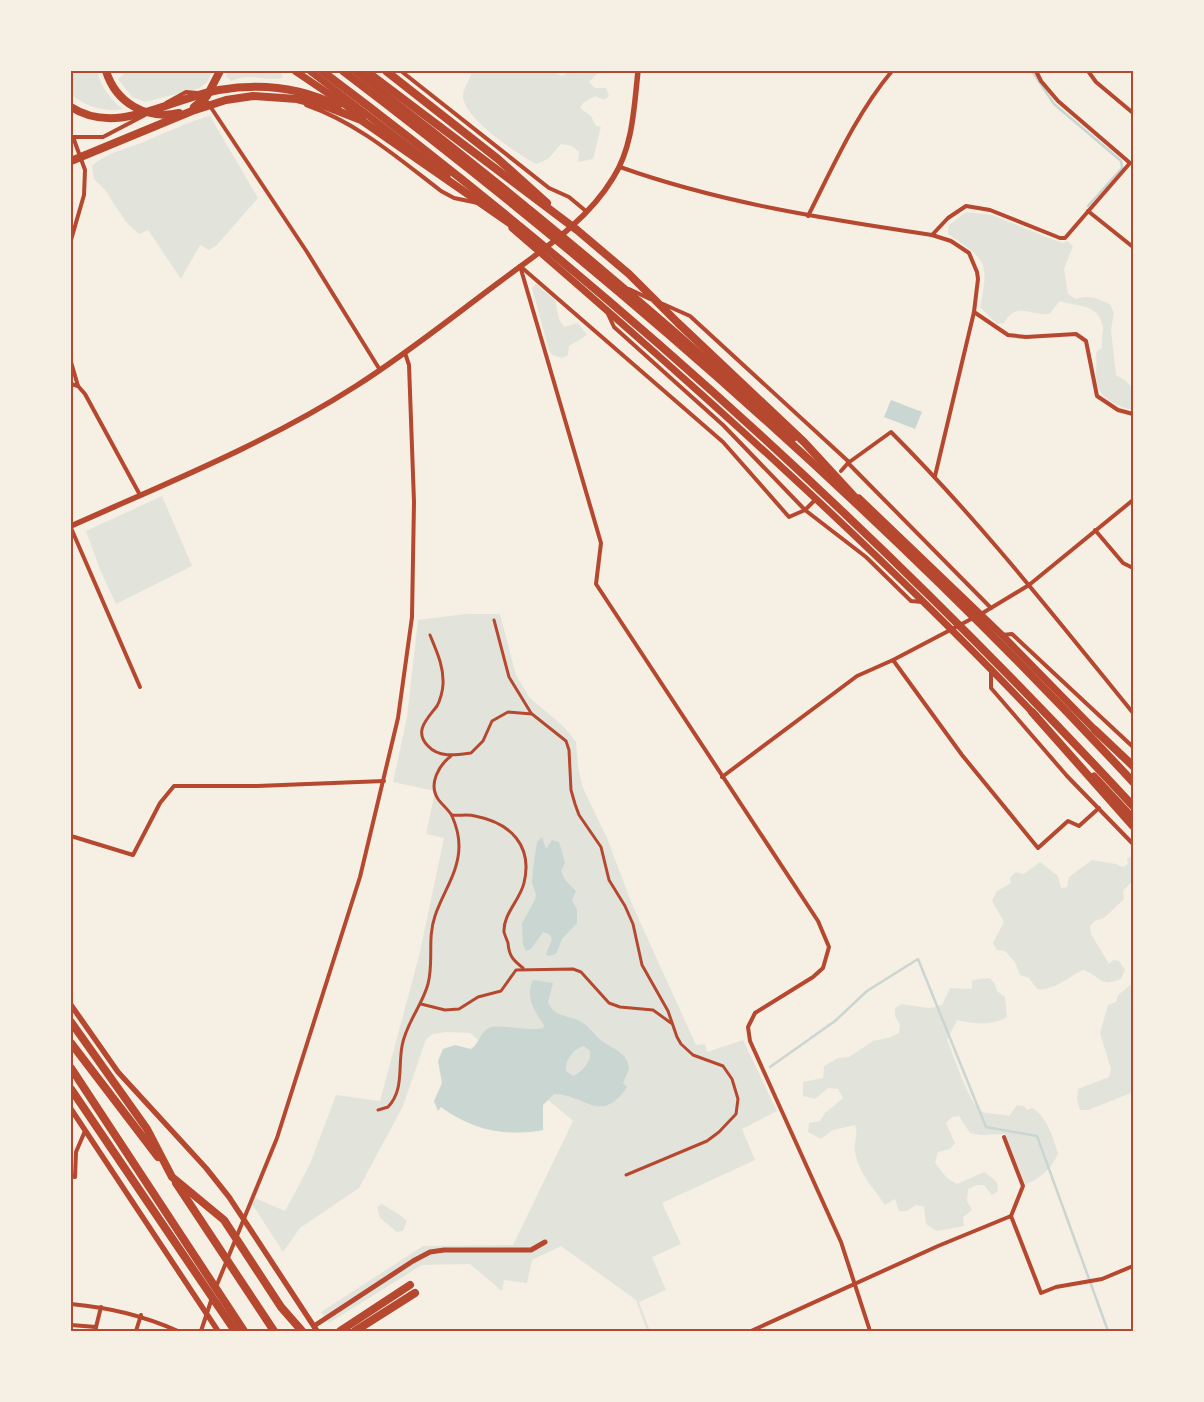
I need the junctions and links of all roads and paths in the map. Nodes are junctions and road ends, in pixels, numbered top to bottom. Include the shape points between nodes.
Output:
1 (106, 71) edge
2 (220, 71) edge
3 (295, 71) edge
4 (310, 71) edge
5 (322, 71) edge
6 (343, 71) edge
7 (355, 71) edge
8 (366, 71) edge
9 (386, 71) edge
10 (401, 71) edge
11 (638, 71) edge
12 (892, 71) edge
13 (1036, 71) edge
14 (1088, 71) edge
15 (210, 103) junction
16 (71, 106) edge
17 (1133, 113) edge
18 (361, 120) junction
19 (72, 137) edge
20 (71, 162) edge
21 (620, 167) junction
22 (440, 170) junction
23 (483, 203) junction
24 (1088, 211) junction
25 (587, 212) junction
26 (808, 216) junction
27 (577, 230) junction
28 (562, 234) junction
29 (932, 235) junction
30 (71, 240) edge
31 (1133, 247) edge
32 (539, 252) junction
33 (520, 266) junction
34 (576, 272) junction
35 (624, 287) junction
36 (606, 308) junction
37 (974, 312) junction
38 (405, 353) junction
39 (71, 362) edge
40 (380, 370) junction
41 (71, 384) edge
42 (78, 386) junction
43 (1133, 414) edge
44 (848, 463) junction
45 (841, 471) dead end
46 (935, 476) junction
47 (140, 495) junction
48 (1133, 500) edge
49 (814, 501) dead end
50 (806, 510) junction
51 (71, 527) edge
52 (1095, 530) junction
53 (895, 541) junction
54 (1133, 568) edge
55 (1029, 585) junction
56 (924, 602) junction
57 (991, 608) junction
58 (981, 614) junction
59 (494, 620) dead end
60 (952, 629) junction
61 (430, 635) dead end
62 (1002, 635) junction
63 (893, 660) junction
64 (991, 668) junction
65 (140, 687) dead end
66 (1032, 712) junction
67 (1133, 713) edge
68 (532, 714) junction
69 (1095, 730) junction
70 (1133, 747) edge
71 (452, 755) junction
72 (1133, 766) edge
73 (1133, 770) edge
74 (722, 777) junction
75 (384, 780) junction
76 (1133, 782) edge
77 (1133, 806) edge
78 (1098, 808) junction
79 (452, 815) junction
80 (1133, 818) edge
81 (1133, 826) edge
82 (71, 836) edge
83 (1133, 844) edge
84 (524, 968) junction
85 (421, 1004) junction
86 (71, 1005) edge
87 (71, 1022) edge
88 (671, 1024) junction
89 (71, 1043) edge
90 (71, 1068) edge
91 (71, 1089) edge
92 (71, 1108) edge
93 (378, 1110) dead end
94 (85, 1131) junction
95 (1004, 1137) dead end
96 (626, 1175) dead end
97 (71, 1176) edge
98 (172, 1177) junction
99 (1011, 1216) junction
100 (243, 1217) junction
101 (545, 1242) dead end
102 (1133, 1266) edge
103 (855, 1284) junction
104 (410, 1285) dead end
105 (415, 1293) dead end
106 (71, 1304) edge
107 (101, 1307) junction
108 (206, 1314) junction
109 (141, 1315) junction
110 (71, 1325) edge
111 (315, 1328) edge
112 (96, 1329) edge
113 (136, 1331) edge
114 (178, 1331) edge
115 (200, 1331) edge
116 (218, 1331) edge
117 (235, 1331) edge
118 (244, 1331) edge
119 (274, 1331) edge
120 (302, 1331) edge
121 (340, 1331) edge
122 (355, 1331) edge
123 (751, 1331) edge
124 (870, 1331) edge

1 - 2 highway via 126,102 156,116 194,108 207,96
3 - 22 highway
4 - 22 highway
5 - 34 highway via 434,156
6 - 53 highway via 546,231 742,400
7 - 28 highway
8 - 27 highway
9 - 27 highway via 498,159
10 - 25 street via 549,188 569,197
11 - 21 main road via 628,143
12 - 26 street via 865,108
13 - 24 street via 1058,101 1130,163
14 - 17 street via 1096,82
15 - 19 street via 194,91 186,92 114,132 103,136
15 - 23 street via 253,94 323,111 361,130 441,191 454,198
15 - 40 street
16 - 18 highway via 94,117 115,118 218,90 266,87 311,94
18 - 20 highway via 297,99 239,97 192,111
18 - 34 highway
19 - 30 street via 84,170 84,186
21 - 25 main road
21 - 26 street via 668,184
22 - 23 highway
23 - 32 highway
24 - 29 street via 1066,238 1060,238 990,210 966,206 948,218
24 - 31 street
25 - 28 main road
26 - 29 street
27 - 53 highway via 629,274 804,442
28 - 32 main road
28 - 35 highway
29 - 37 street via 951,241 969,254 978,272
32 - 33 main road
32 - 36 highway
33 - 38 main road
33 - 50 street via 723,442 789,517
33 - 74 street via 601,543 596,584
34 - 77 highway via 758,434 896,564 1020,687
35 - 44 street via 690,316
35 - 58 highway via 807,450
36 - 50 street via 614,328 723,426
36 - 56 highway via 815,497
37 - 43 street via 1008,334 1080,336 1086,341 1097,396 1118,410
37 - 46 street
38 - 40 main road
38 - 75 street via 409,365 414,502 412,617 398,718
39 - 42 street
40 - 47 main road via 283,427
41 - 42 street
42 - 47 street
44 - 45 street
44 - 46 street via 892,432
44 - 57 street
46 - 55 street
47 - 51 main road
48 - 52 street
49 - 50 street
50 - 56 street via 866,557 911,601
51 - 65 street
52 - 54 street via 1123,563
52 - 55 street
53 - 76 highway via 1031,675
55 - 57 street
55 - 67 street
56 - 60 highway
57 - 58 street
58 - 60 street
58 - 62 highway
59 - 68 street via 509,677
60 - 63 street
60 - 64 highway
61 - 71 street via 440,661 443,684 438,705 424,722 421,733 433,752
62 - 69 highway
62 - 70 street via 1012,634
63 - 74 street via 857,676
63 - 78 street via 962,756 1038,848 1068,821 1079,826
64 - 66 highway
64 - 78 street via 991,688
66 - 80 highway
66 - 81 highway
68 - 71 street via 508,712 499,715 492,720 483,741 471,753
68 - 88 street via 566,741 571,790 577,810 601,847 609,880 633,924 642,965 668,1011
69 - 72 highway
69 - 73 highway
71 - 79 street via 439,768 435,786 436,796
74 - 103 street via 818,921 829,947 823,968 762,1007 748,1027 755,1055 842,1242
75 - 82 street via 174,786 160,803 133,855
75 - 100 street via 360,878 280,1129
78 - 83 street
79 - 84 street via 474,815 491,821 506,828 522,842 526,856 525,882 508,915 504,933 510,957
79 - 85 street via 459,842 458,862 432,924 430,974
84 - 85 street via 516,970 501,990 478,997 459,1009 445,1010
84 - 88 street via 574,969 581,972 609,1002 620,1007 653,1010
85 - 93 street via 402,1046 395,1099 388,1107
86 - 100 main road via 118,1072 206,1168
87 - 98 highway via 147,1129
88 - 96 street via 686,1049 723,1066 732,1079 738,1100 736,1114 708,1141
89 - 98 highway
90 - 118 highway
91 - 117 highway
92 - 94 main road
94 - 97 street via 76,1152 75,1177
94 - 108 main road
95 - 99 street via 1023,1186
98 - 119 highway
98 - 120 highway via 224,1220 281,1307
99 - 102 street via 1041,1294 1056,1287 1102,1279
99 - 103 street
100 - 108 street
100 - 111 main road
101 - 111 street via 531,1250 430,1252
103 - 123 street
103 - 124 street
104 - 121 highway
105 - 122 highway
106 - 107 street
107 - 109 street
107 - 112 street
108 - 115 street
108 - 116 main road
109 - 113 street
109 - 114 street
110 - 112 street

